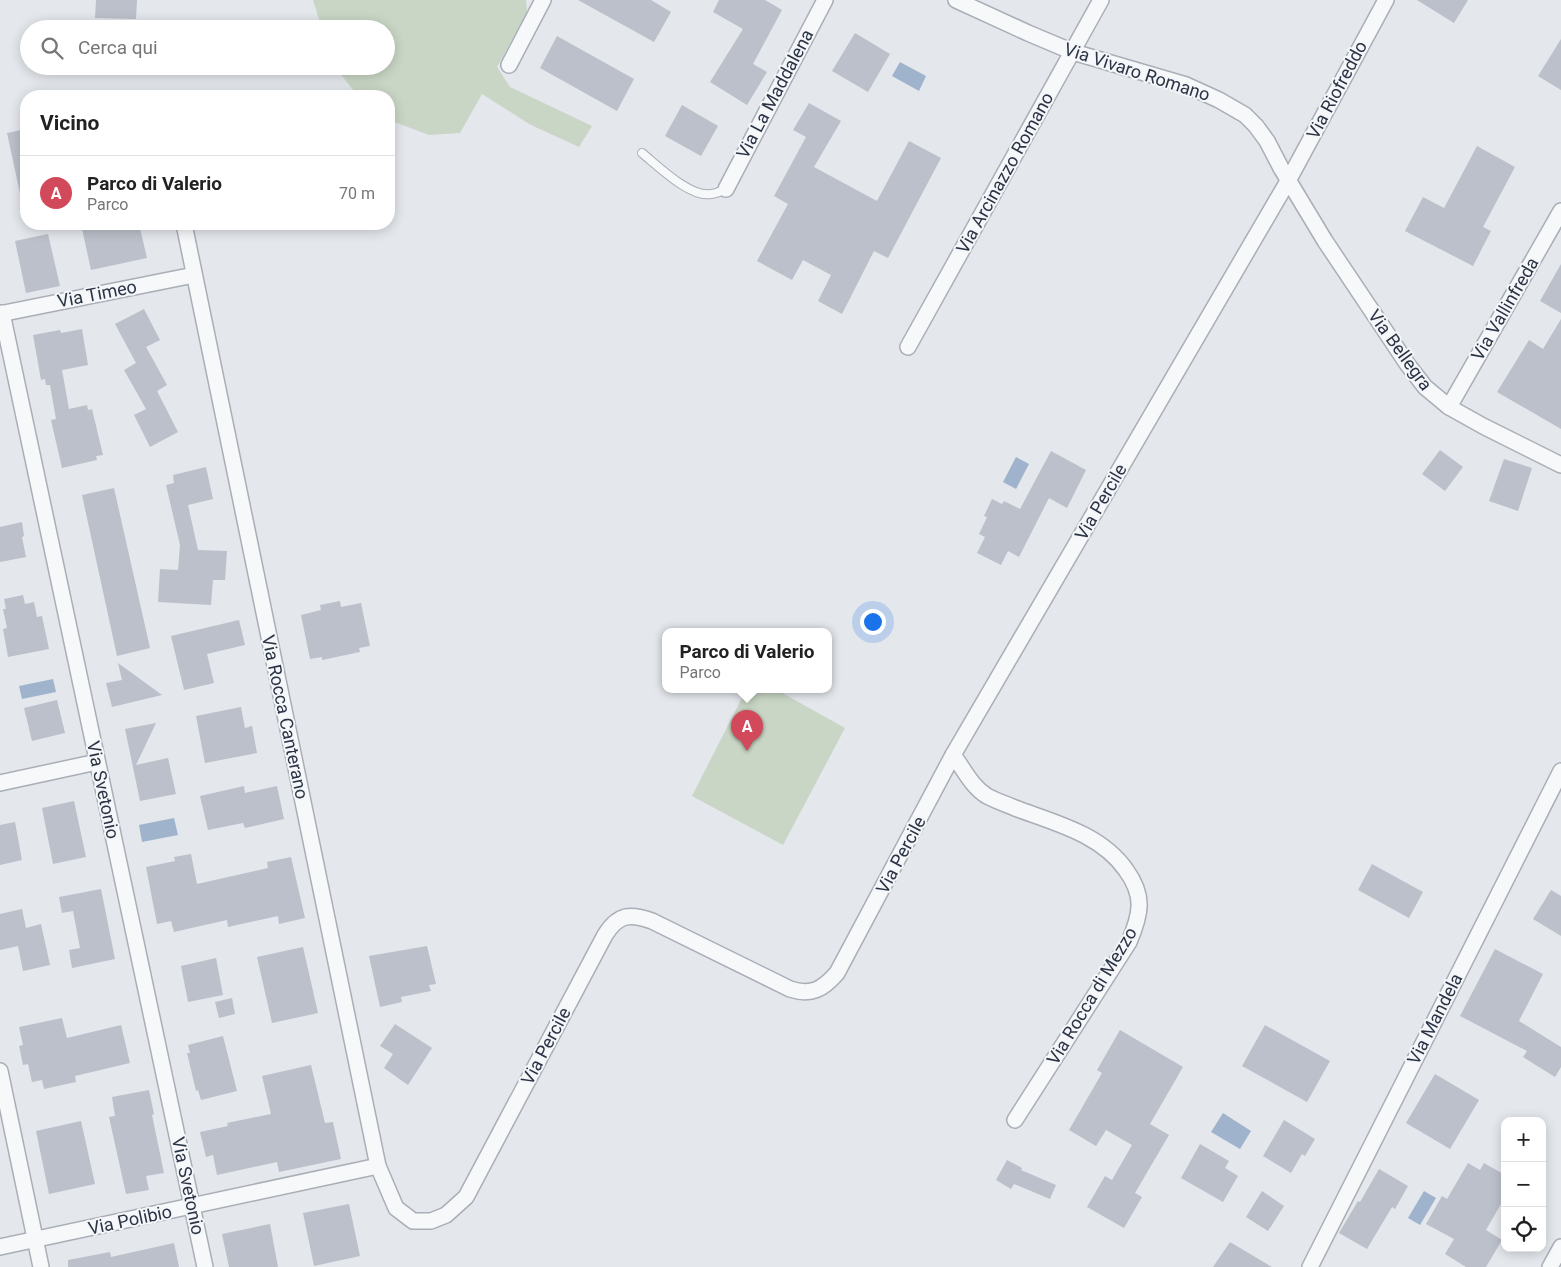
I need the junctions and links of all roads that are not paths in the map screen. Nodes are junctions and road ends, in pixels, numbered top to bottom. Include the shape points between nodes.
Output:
1 (543, 0) edge
2 (956, 0) edge
3 (1101, 0) edge
4 (1386, 0) edge
5 (820, 2) edge
6 (1073, 52) junction
7 (509, 65) dead end
8 (642, 152) dead end
9 (1288, 181) junction
10 (726, 189) joint
11 (1561, 211) edge
12 (185, 230) edge
13 (194, 275) junction
14 (1, 313) edge
15 (908, 346) dead end
16 (1448, 407) junction
17 (1561, 465) edge
18 (953, 755) junction
19 (98, 762) junction
20 (1561, 771) edge
21 (0, 783) edge
22 (0, 1071) edge
23 (1015, 1120) dead end
24 (378, 1166) junction
25 (192, 1207) junction
26 (396, 1208) joint
27 (35, 1240) junction
28 (1561, 1247) edge
29 (0, 1248) edge
30 (41, 1267) edge
31 (205, 1267) edge
32 (1310, 1267) edge
33 (1550, 1267) edge

1 - 7 street
2 - 6 street, Via Vivaro Romano
3 - 6 street, Via Arcinazzo Romano
4 - 9 street, Via Riofreddo
5 - 10 street, Via La Maddalena
6 - 9 street, Via Vivaro Romano via 1175,81 1234,108 1251,120 1262,134
6 - 15 street, Via Arcinazzo Romano
8 - 10 lane via 697,193 710,195
9 - 16 street, Via Bellegra via 1413,373
9 - 18 street, Via Percile
11 - 16 street, Via Vallinfreda
12 - 13 street, Via Rocca Canterano
13 - 14 street, Via Timeo
13 - 24 street, Via Rocca Canterano
14 - 19 street, Via Svetonio
16 - 17 street, Via Bellegra
18 - 23 street, Via Rocca di Mezzo via 972,784 990,797 1102,845 1121,863 1139,895 1139,918 1129,942
18 - 26 street, Via Percile via 843,964 831,980 817,990 800,992 652,921 634,916 618,919 605,935 466,1197 446,1215 431,1221 413,1220
19 - 21 street
19 - 25 street, Via Svetonio
20 - 32 street, Via Mandela
22 - 27 street
24 - 25 street, Via Polibio
24 - 26 street, Via Rocca Canterano
25 - 27 street, Via Polibio
25 - 31 street, Via Svetonio
27 - 29 street, Via Polibio
27 - 30 street
28 - 33 street

